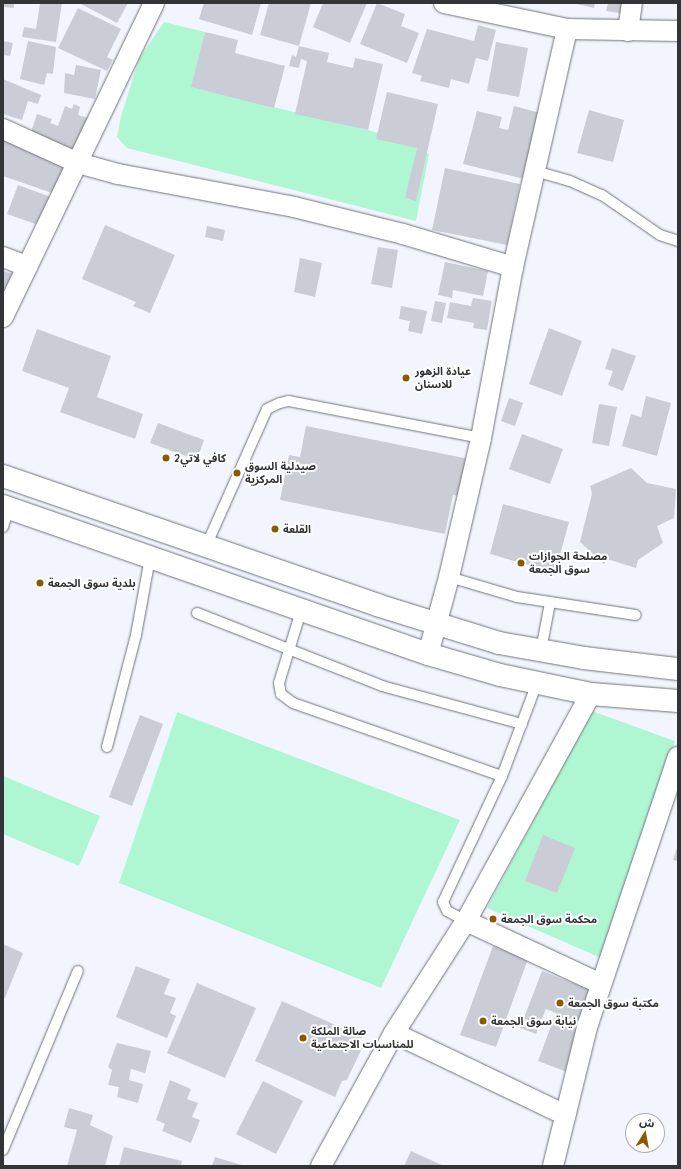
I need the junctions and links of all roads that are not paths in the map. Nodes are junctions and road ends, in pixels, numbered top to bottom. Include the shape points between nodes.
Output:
1 (154, 3) edge
2 (444, 3) edge
3 (632, 3) edge
4 (567, 29) junction
5 (628, 31) junction
6 (678, 31) edge
7 (3, 129) edge
8 (78, 162) junction
9 (535, 171) junction
10 (678, 241) edge
11 (3, 257) edge
12 (27, 266) junction
13 (513, 267) junction
14 (3, 317) edge
15 (481, 438) junction
16 (3, 476) edge
17 (5, 514) edge
18 (207, 544) junction
19 (150, 558) junction
20 (449, 577) junction
21 (550, 603) junction
22 (301, 611) junction
23 (197, 613) dead end
24 (636, 615) dead end
25 (437, 624) junction
26 (289, 650) junction
27 (541, 650) junction
28 (428, 654) junction
29 (678, 669) edge
30 (537, 682) junction
31 (591, 694) junction
32 (678, 701) edge
33 (522, 724) junction
34 (107, 747) dead end
35 (678, 757) edge
36 (502, 776) junction
37 (466, 921) junction
38 (78, 971) dead end
39 (601, 984) junction
40 (394, 1033) junction
41 (565, 1115) junction
42 (3, 1150) edge
43 (321, 1166) edge
44 (553, 1166) edge

1 - 8 street
2 - 4 street
3 - 5 street
4 - 5 street
4 - 9 street
5 - 6 street
7 - 8 street
8 - 12 street
8 - 13 street via 118,174 294,207 403,234
9 - 10 lane via 570,181 602,195 660,235
9 - 13 street
11 - 12 street
12 - 14 street
13 - 15 street
15 - 18 lane via 289,401 280,403 267,409
15 - 20 street
16 - 18 main road
17 - 19 main road
18 - 25 main road
19 - 22 main road
19 - 34 lane via 136,635
20 - 21 lane
20 - 25 street
21 - 24 lane
21 - 27 lane
22 - 26 lane
22 - 28 main road
23 - 26 lane
25 - 27 main road via 499,643
25 - 28 street
26 - 33 lane via 382,686
26 - 36 lane via 279,683 281,694 292,704
27 - 29 main road
28 - 30 main road
30 - 31 main road
30 - 33 lane
31 - 32 main road
31 - 37 street
33 - 36 lane
35 - 39 street
36 - 37 lane via 443,902 447,911
37 - 39 street
37 - 40 street
38 - 42 lane
39 - 41 street
40 - 41 street
40 - 43 street
41 - 44 street

